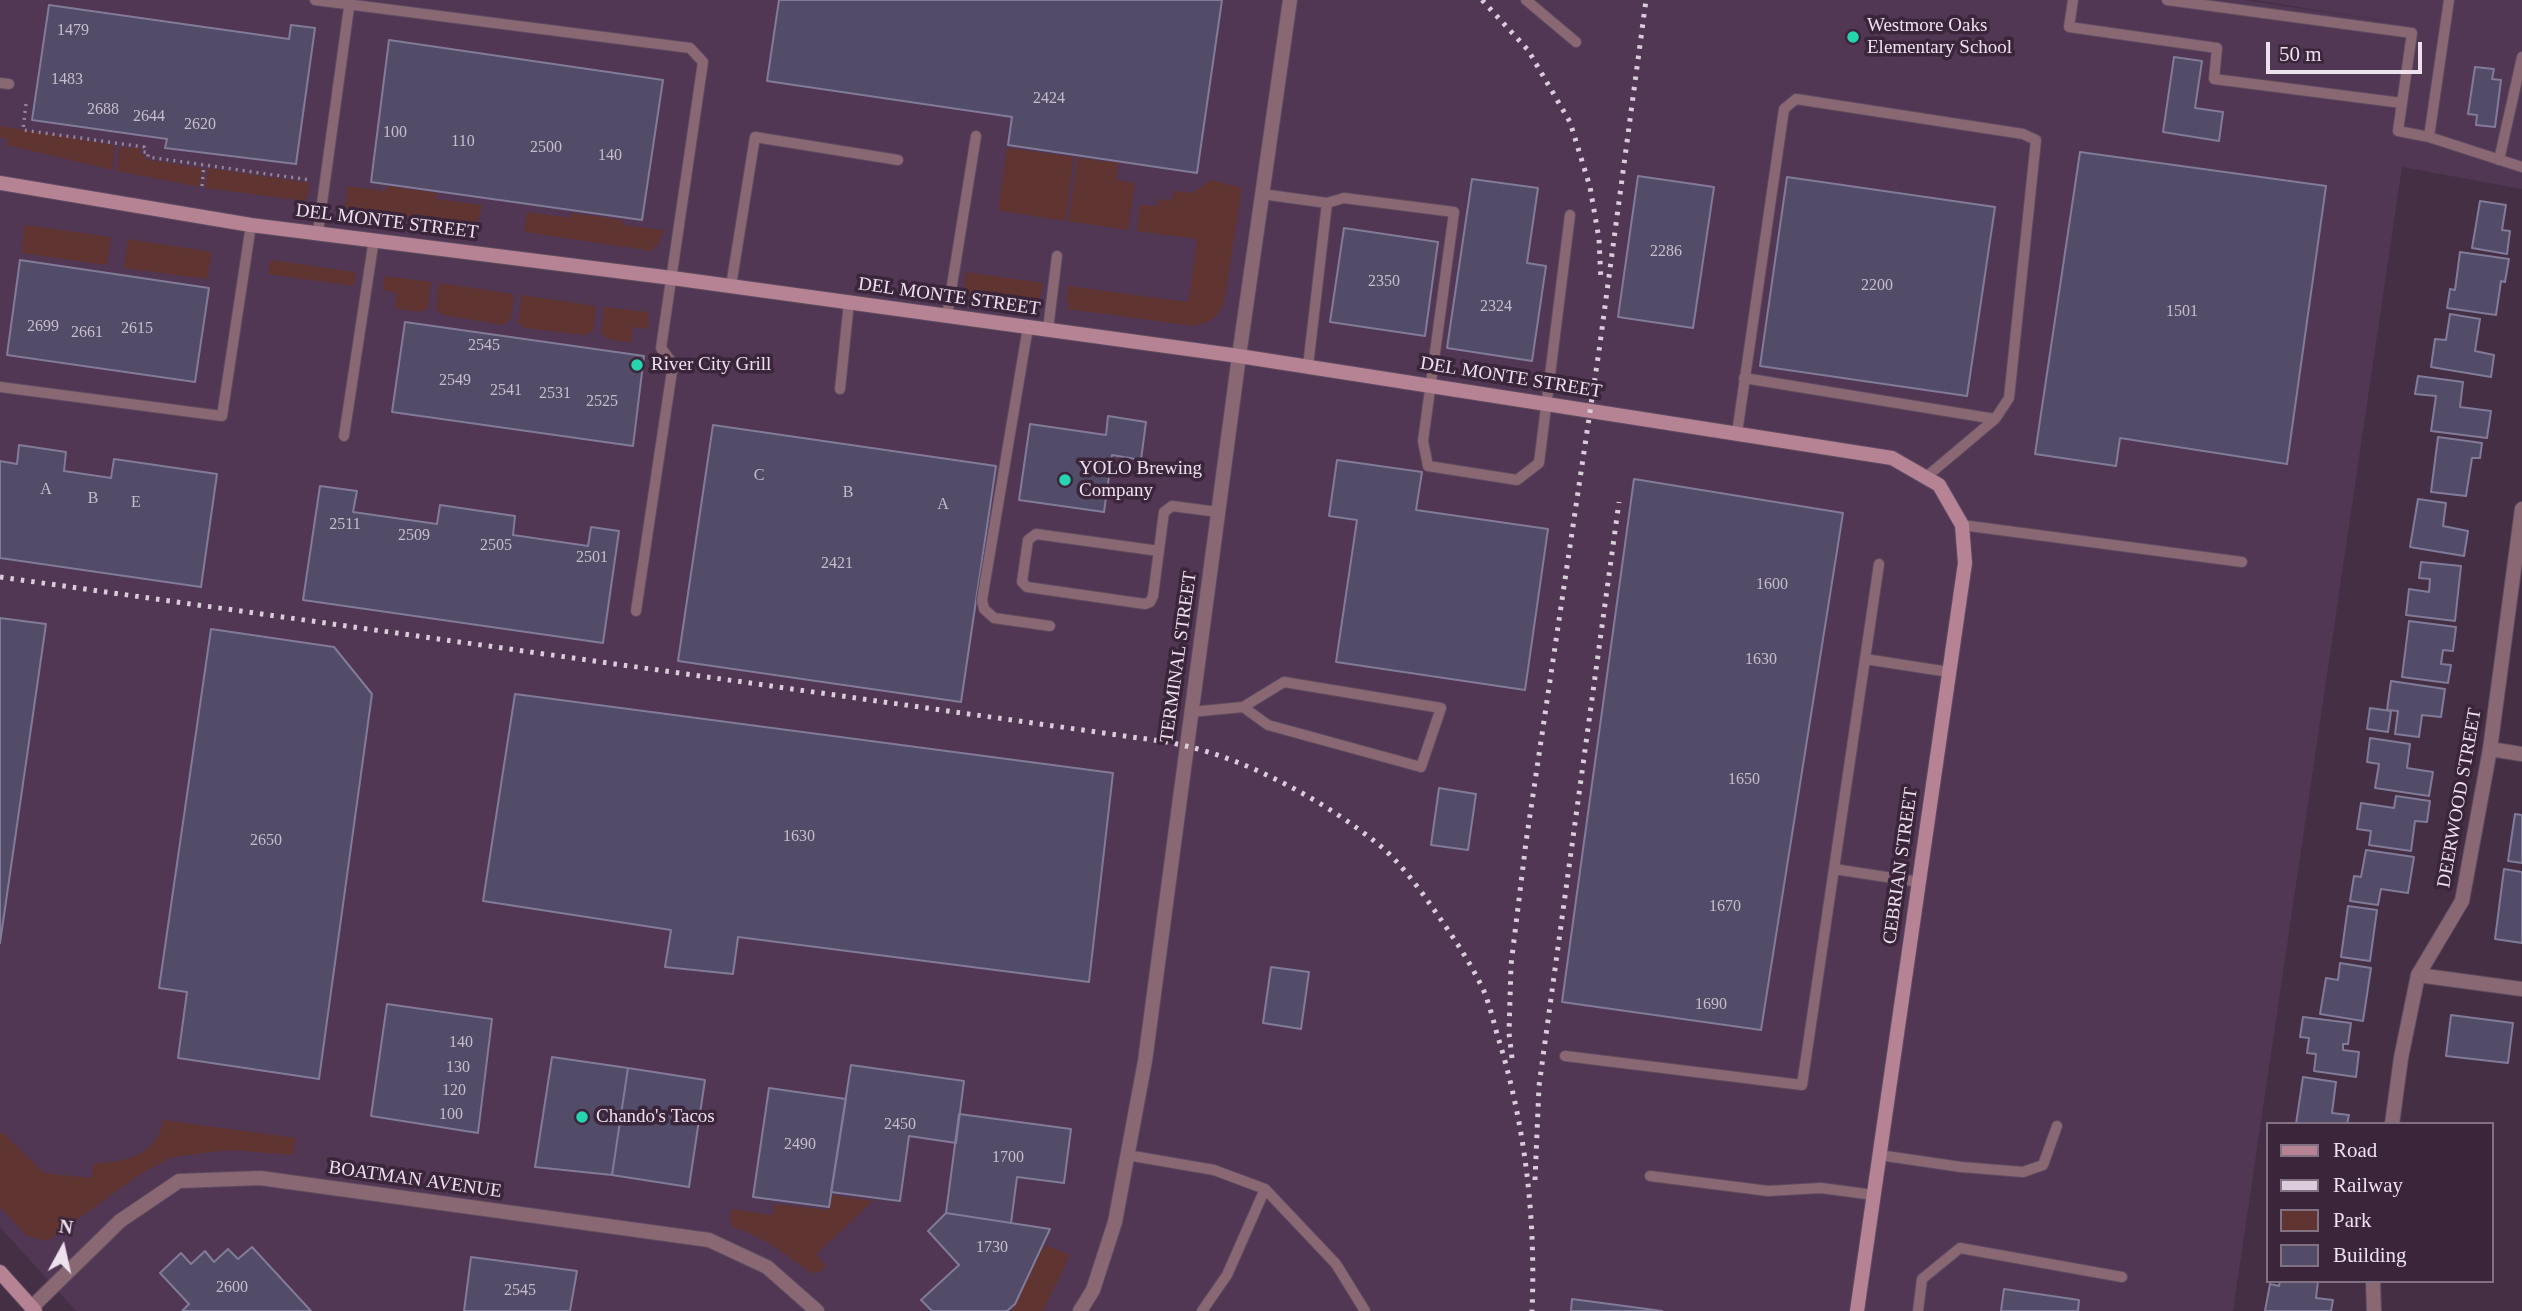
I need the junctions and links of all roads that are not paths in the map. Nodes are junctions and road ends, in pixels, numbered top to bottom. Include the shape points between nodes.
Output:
1 (315, 0) edge
2 (1290, 0) edge
3 (1526, 0) edge
4 (2073, 0) edge
5 (2167, 0) edge
6 (2449, 0) edge
7 (350, 2) edge
8 (1576, 42) dead end
9 (2522, 57) edge
10 (2402, 103) junction
11 (976, 136) dead end
12 (2429, 137) junction
13 (898, 160) dead end
14 (2499, 160) junction
15 (2522, 167) edge
16 (0, 183) edge
17 (1262, 194) junction
18 (1327, 203) junction
19 (1570, 215) dead end
20 (251, 225) junction
21 (318, 232) junction
22 (374, 239) junction
23 (1057, 256) dead end
24 (672, 278) junction
25 (731, 286) junction
26 (849, 303) junction
27 (947, 316) junction
28 (1028, 327) junction
29 (1048, 330) junction
30 (1239, 356) junction
31 (1308, 366) junction
32 (1744, 378) junction
33 (1431, 385) junction
34 (0, 387) edge
35 (840, 388) dead end
36 (1548, 404) junction
37 (1995, 419) junction
38 (1737, 433) junction
39 (344, 436) dead end
40 (1892, 457) joint
41 (1926, 477) junction
42 (2522, 509) edge
43 (1218, 512) junction
44 (1962, 525) junction
45 (1159, 551) junction
46 (2242, 562) dead end
47 (1879, 564) dead end
48 (636, 611) dead end
49 (1050, 626) dead end
50 (1865, 659) junction
51 (1949, 672) junction
52 (1243, 707) junction
53 (1191, 712) junction
54 (2490, 749) junction
55 (2522, 754) edge
56 (1834, 869) junction
57 (1919, 882) junction
58 (2417, 975) junction
59 (2522, 989) edge
60 (1565, 1056) dead end
61 (2392, 1122) edge
62 (2057, 1126) dead end
63 (1127, 1155) junction
64 (1879, 1155) junction
65 (1650, 1176) dead end
66 (1265, 1189) junction
67 (1874, 1195) junction
68 (0, 1272) edge
69 (2122, 1277) dead end
70 (2373, 1283) edge
71 (34, 1309) edge
72 (817, 1311) edge
73 (1080, 1311) edge
74 (1202, 1311) edge
75 (1365, 1311) edge
76 (1857, 1311) edge
77 (1918, 1311) edge
78 (2374, 1311) edge

1 - 7 lane
2 - 17 street, TERMINAL STREET
3 - 8 lane
4 - 10 lane via 2069,27 2217,48 2214,79
5 - 10 lane via 2412,33
6 - 12 lane
7 - 21 lane
7 - 24 lane via 690,48 703,62
9 - 14 lane
10 - 12 lane via 2398,131
11 - 27 lane
12 - 14 lane
13 - 25 lane via 755,137
14 - 15 lane
16 - 20 street, DEL MONTE STREET
17 - 18 lane
17 - 30 street, TERMINAL STREET
18 - 31 lane
18 - 33 lane via 1344,198 1454,212
19 - 36 lane
20 - 21 street, DEL MONTE STREET
20 - 34 lane via 222,416
21 - 22 street, DEL MONTE STREET
22 - 24 street, DEL MONTE STREET
22 - 39 lane
23 - 29 lane
24 - 25 street, DEL MONTE STREET
24 - 48 lane via 661,348 673,364
25 - 26 street, DEL MONTE STREET
26 - 27 street, DEL MONTE STREET
26 - 35 lane
27 - 28 street, DEL MONTE STREET
28 - 29 street, DEL MONTE STREET
28 - 49 lane via 982,600 994,618
29 - 30 street, DEL MONTE STREET
30 - 31 street, DEL MONTE STREET
30 - 43 street, TERMINAL STREET
31 - 33 street, DEL MONTE STREET
32 - 37 lane
32 - 37 lane via 1784,110 1796,99 2023,134 2036,140 2009,398
32 - 38 lane
33 - 36 street, DEL MONTE STREET
33 - 36 lane via 1423,441 1428,466 1517,480 1539,463
36 - 38 street, DEL MONTE STREET
37 - 41 lane
38 - 40 street, DEL MONTE STREET
40 - 41 street, CEBRIAN STREET
41 - 44 street, CEBRIAN STREET via 1939,485
42 - 54 street, DEERWOOD STREET
43 - 45 lane via 1167,507
43 - 53 street, TERMINAL STREET
44 - 46 lane
44 - 51 street, CEBRIAN STREET via 1965,563
45 - 45 lane via 1153,596 1145,604 1027,587 1022,582 1028,540 1036,534
47 - 50 lane
50 - 51 lane
50 - 56 lane
51 - 57 street, CEBRIAN STREET
52 - 52 lane via 1268,725 1420,767 1441,708 1284,682
52 - 53 lane
53 - 63 street, TERMINAL STREET via 1145,1061
54 - 55 street
54 - 58 street, DEERWOOD STREET via 2462,901
56 - 57 lane
56 - 60 lane via 1802,1085
57 - 64 street, CEBRIAN STREET
58 - 59 street
58 - 61 street, DEERWOOD STREET
62 - 64 lane via 2043,1165 2023,1172
63 - 66 lane via 1214,1170
63 - 73 street, TERMINAL STREET via 1106,1256
64 - 67 street, CEBRIAN STREET
65 - 67 lane via 1768,1191 1821,1188
66 - 74 lane via 1227,1275
66 - 75 lane via 1336,1264
67 - 76 street, CEBRIAN STREET
68 - 71 street
69 - 77 lane via 1960,1248 1922,1279
70 - 78 street
71 - 72 street, BOATMAN AVENUE via 120,1221 179,1181 260,1178 709,1240 767,1267

